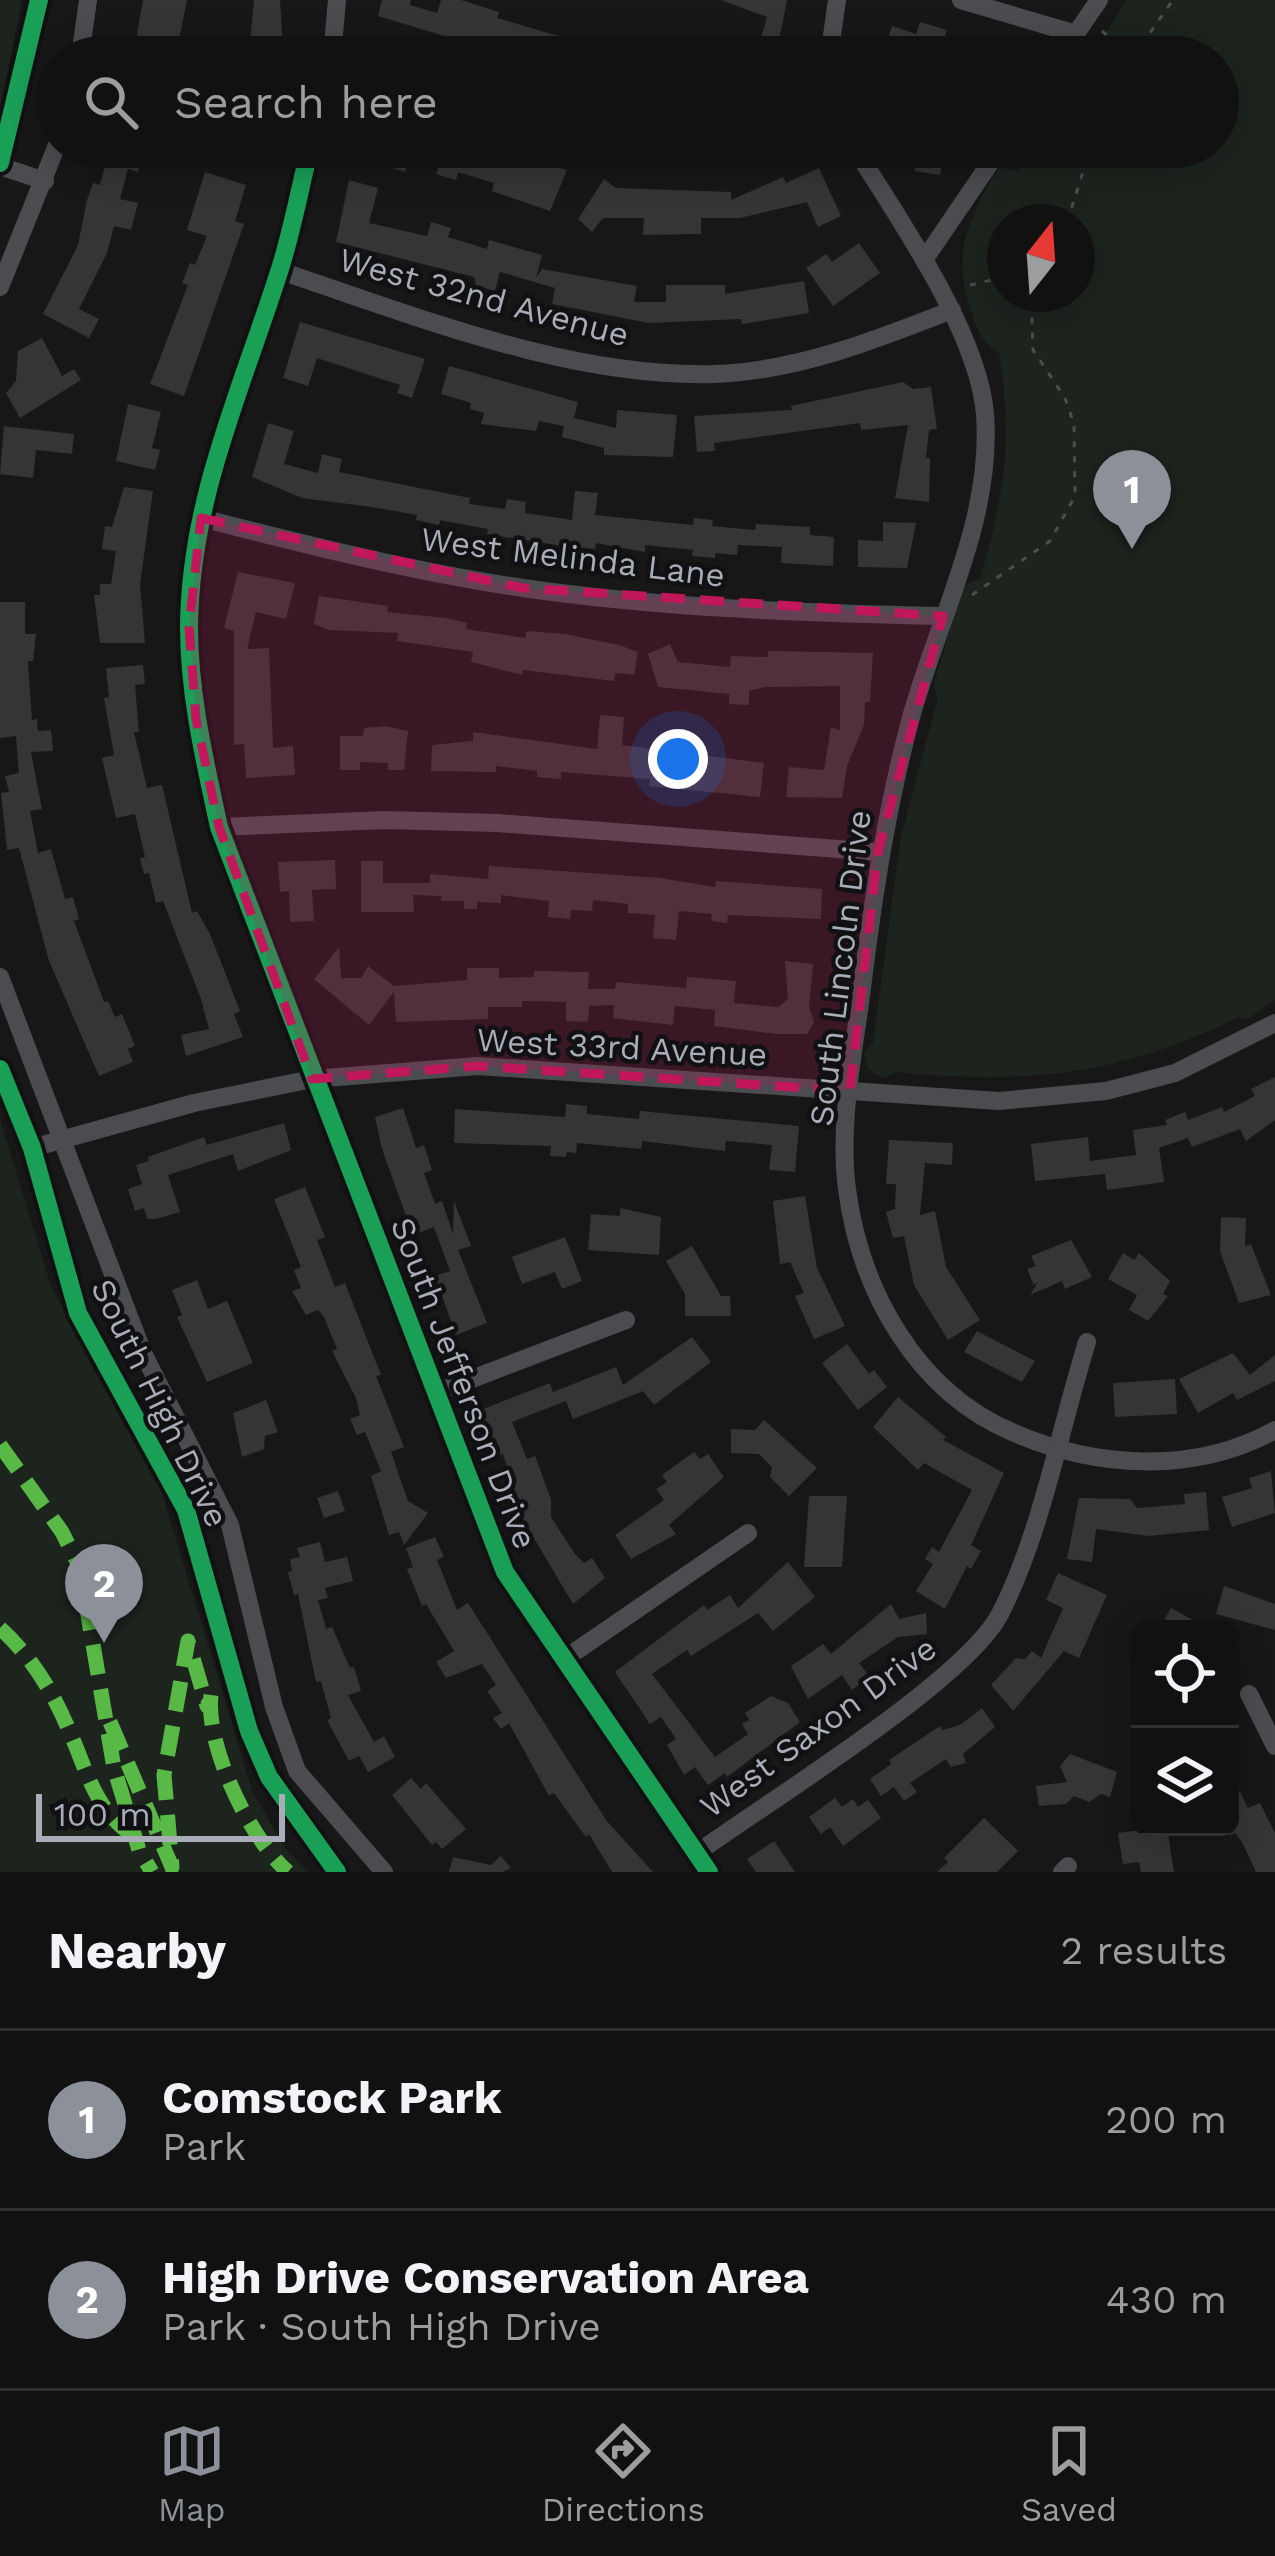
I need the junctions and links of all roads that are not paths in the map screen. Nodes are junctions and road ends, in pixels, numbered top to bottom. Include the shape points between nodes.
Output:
1 (39, 0) edge
2 (88, 0) edge
3 (337, 0) edge
4 (837, 0) edge
5 (961, 0) edge
6 (1099, 0) edge
7 (1082, 26) junction
8 (83, 36) edge
9 (337, 36) edge
10 (832, 36) edge
11 (1075, 36) edge
12 (0, 164) edge
13 (49, 168) edge
14 (305, 168) edge
15 (867, 168) edge
16 (987, 168) edge
17 (45, 181) junction
18 (924, 260) junction
19 (280, 271) junction
20 (0, 287) edge
21 (952, 310) junction
22 (201, 518) junction
23 (944, 616) junction
24 (219, 827) junction
25 (878, 853) junction
26 (0, 977) edge
27 (1275, 1023) edge
28 (0, 1069) edge
29 (312, 1078) junction
30 (850, 1090) junction
31 (64, 1136) junction
32 (32, 1148) junction
33 (626, 1320) dead end
34 (1087, 1342) dead end
35 (438, 1392) junction
36 (1275, 1430) edge
37 (1053, 1450) junction
38 (748, 1534) dead end
39 (563, 1660) junction
40 (1249, 1694) dead end
41 (1275, 1747) edge
42 (697, 1853) junction
43 (338, 1872) edge
44 (384, 1872) edge
45 (709, 1872) edge

1 - 12 main road
2 - 8 street
3 - 9 street
4 - 10 street
5 - 7 street
6 - 7 street
7 - 11 street
12 - 17 street
13 - 17 street
14 - 19 street, South Jefferson Drive
15 - 18 street, South Lincoln Drive
16 - 18 street
17 - 20 street
18 - 21 street, South Lincoln Drive
19 - 21 street, West 32nd Avenue via 620,369 717,374 835,355
19 - 22 street, South Jefferson Drive via 214,452
21 - 23 street, South Lincoln Drive via 985,412 981,502
22 - 23 street, West Melinda Lane via 523,588 811,614
22 - 24 street, South Jefferson Drive via 189,627 196,718
23 - 25 street, South Lincoln Drive
24 - 25 street via 497,823
24 - 29 street, South Jefferson Drive
25 - 30 street, South Lincoln Drive
26 - 31 street, South High Drive
27 - 30 street, West 33rd Avenue via 1174,1073 1106,1091 999,1101
28 - 32 main road, South High Drive
29 - 30 street, West 33rd Avenue via 478,1066
29 - 31 street, West 33rd Avenue
29 - 35 street, South Jefferson Drive
30 - 37 street, South Lincoln Drive via 846,1186 868,1283 920,1365 979,1418
31 - 32 street, West 33rd Avenue
31 - 44 street, South High Drive via 142,1353 230,1525 297,1771
32 - 43 main road, South High Drive via 78,1313 186,1510 249,1731 269,1777
33 - 35 street
34 - 37 street, West Saxon Drive
35 - 39 street, South Jefferson Drive via 505,1573
36 - 37 street, South Lincoln Drive via 1203,1457 1136,1463
37 - 42 street, West Saxon Drive via 998,1619 949,1673
38 - 39 street
39 - 42 street, South Jefferson Drive
40 - 41 street
42 - 45 street, South Jefferson Drive

